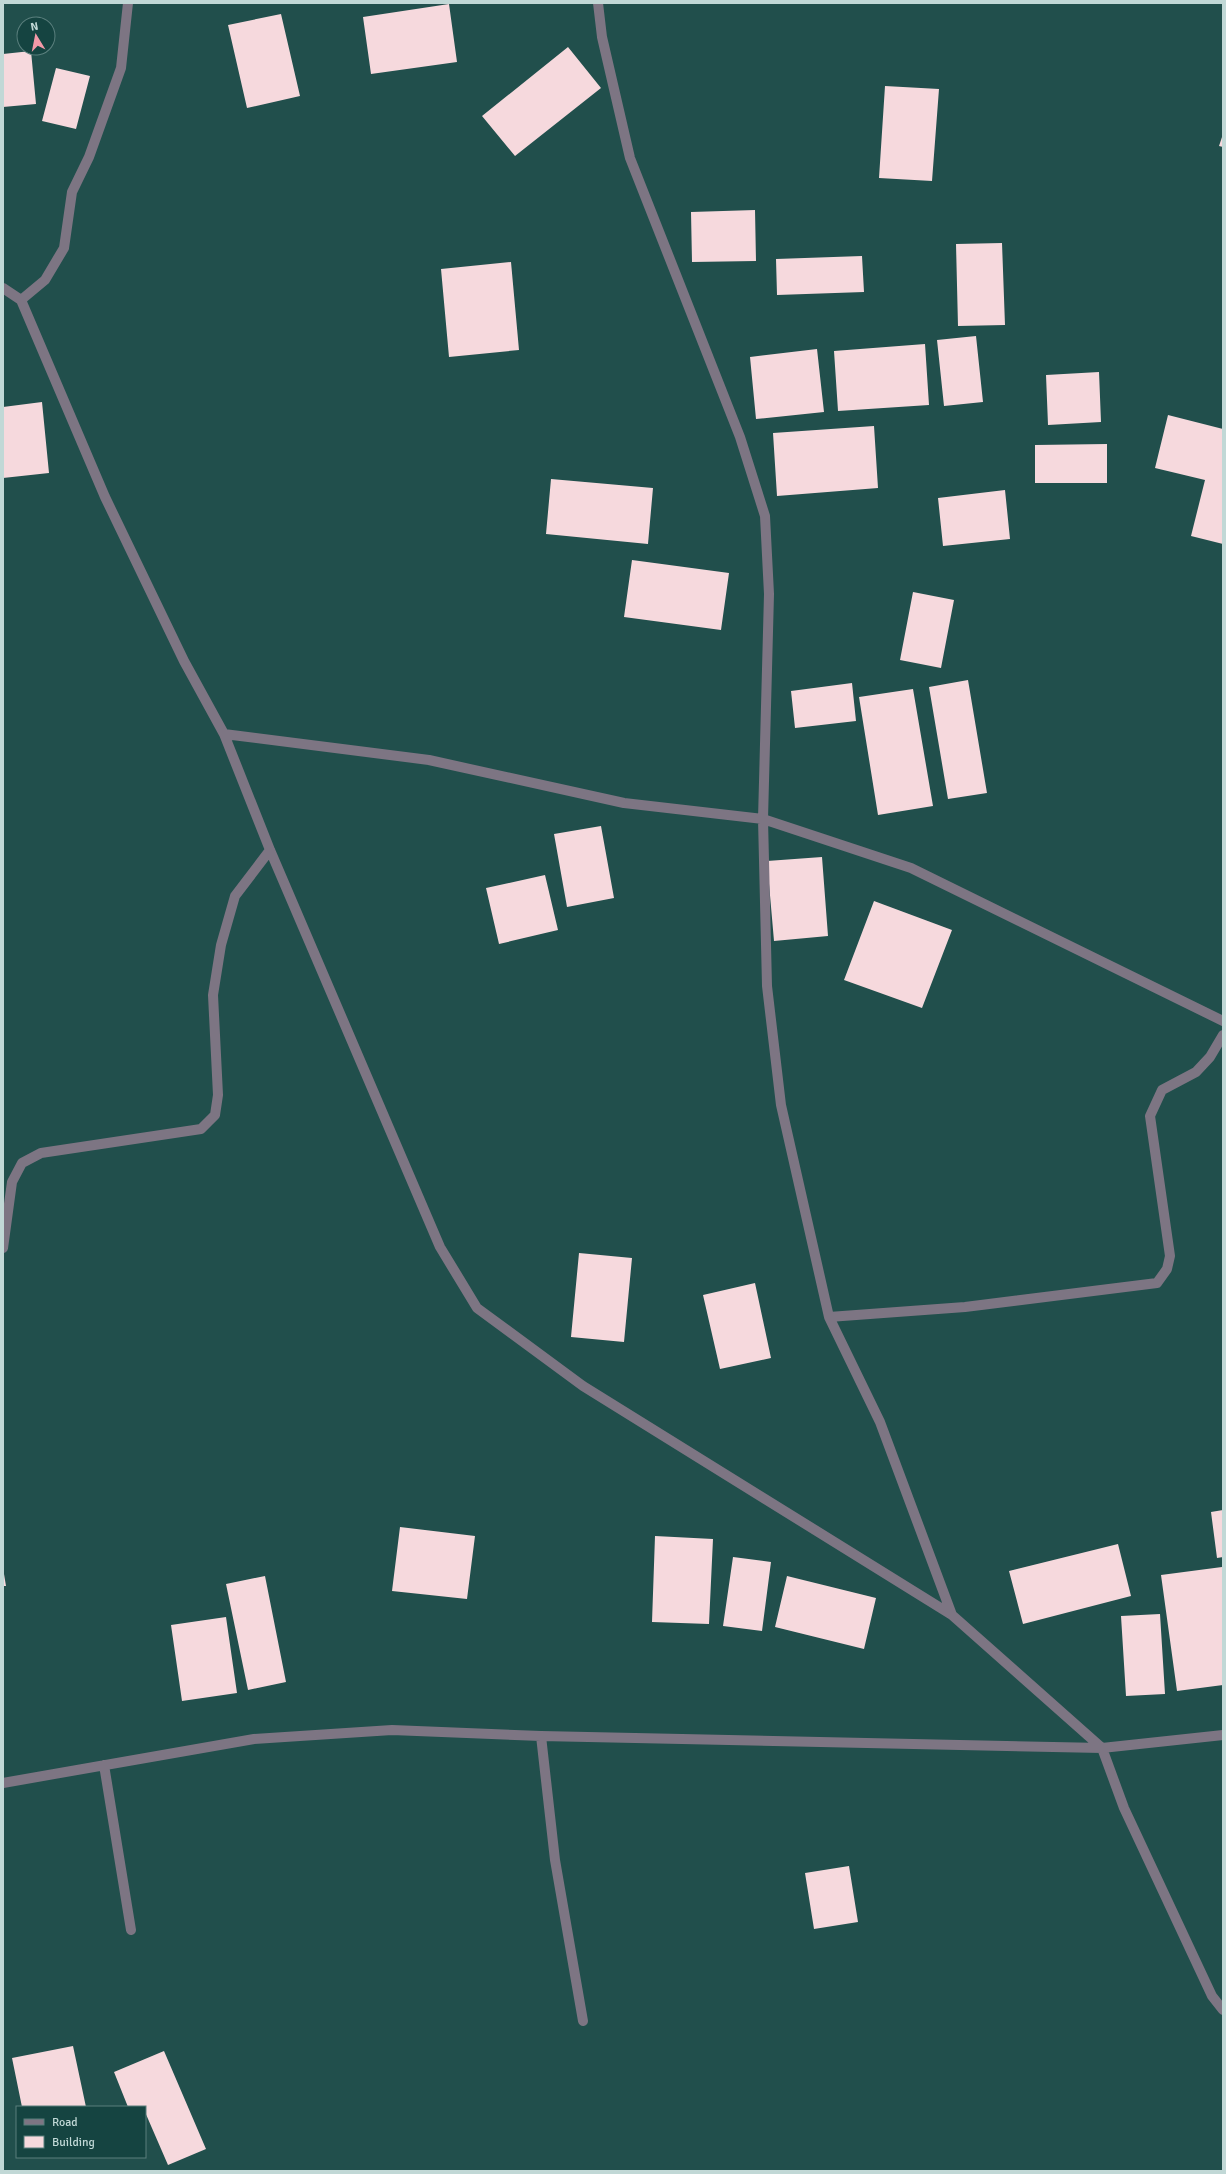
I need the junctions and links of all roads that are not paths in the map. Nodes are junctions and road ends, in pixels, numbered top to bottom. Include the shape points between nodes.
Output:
1 (128, 3) edge
2 (598, 3) edge
3 (3, 288) edge
4 (21, 300) junction
5 (224, 734) junction
6 (763, 819) junction
7 (270, 850) junction
8 (1223, 1021) edge
9 (1223, 1035) edge
10 (3, 1248) edge
11 (829, 1317) junction
12 (952, 1615) junction
13 (1223, 1735) edge
14 (541, 1736) junction
15 (1102, 1748) junction
16 (104, 1765) junction
17 (3, 1783) edge
18 (130, 1930) dead end
19 (1223, 2010) edge
20 (582, 2021) dead end

1 - 4 street via 121,68 88,157 72,192 64,248 45,280
2 - 6 street via 602,37 630,158 740,438 765,516 769,594
3 - 4 street
4 - 5 street via 105,497 184,660
5 - 6 street via 429,760 624,803
5 - 7 street
6 - 8 street via 911,868
6 - 11 street via 768,986 781,1105
7 - 10 street via 235,896 221,944 213,995 218,1095 215,1115 201,1129 41,1153 22,1163 12,1182
7 - 12 street via 440,1246 477,1308 583,1386
9 - 11 street via 1210,1057 1196,1072 1162,1090 1150,1116 1170,1256 1167,1269 1157,1282 965,1307
11 - 12 street via 880,1422
12 - 15 street
13 - 15 street
14 - 15 street
14 - 16 street via 392,1730 254,1739
14 - 20 street via 555,1860
15 - 19 street via 1124,1808 1212,1996
16 - 17 street
16 - 18 street

